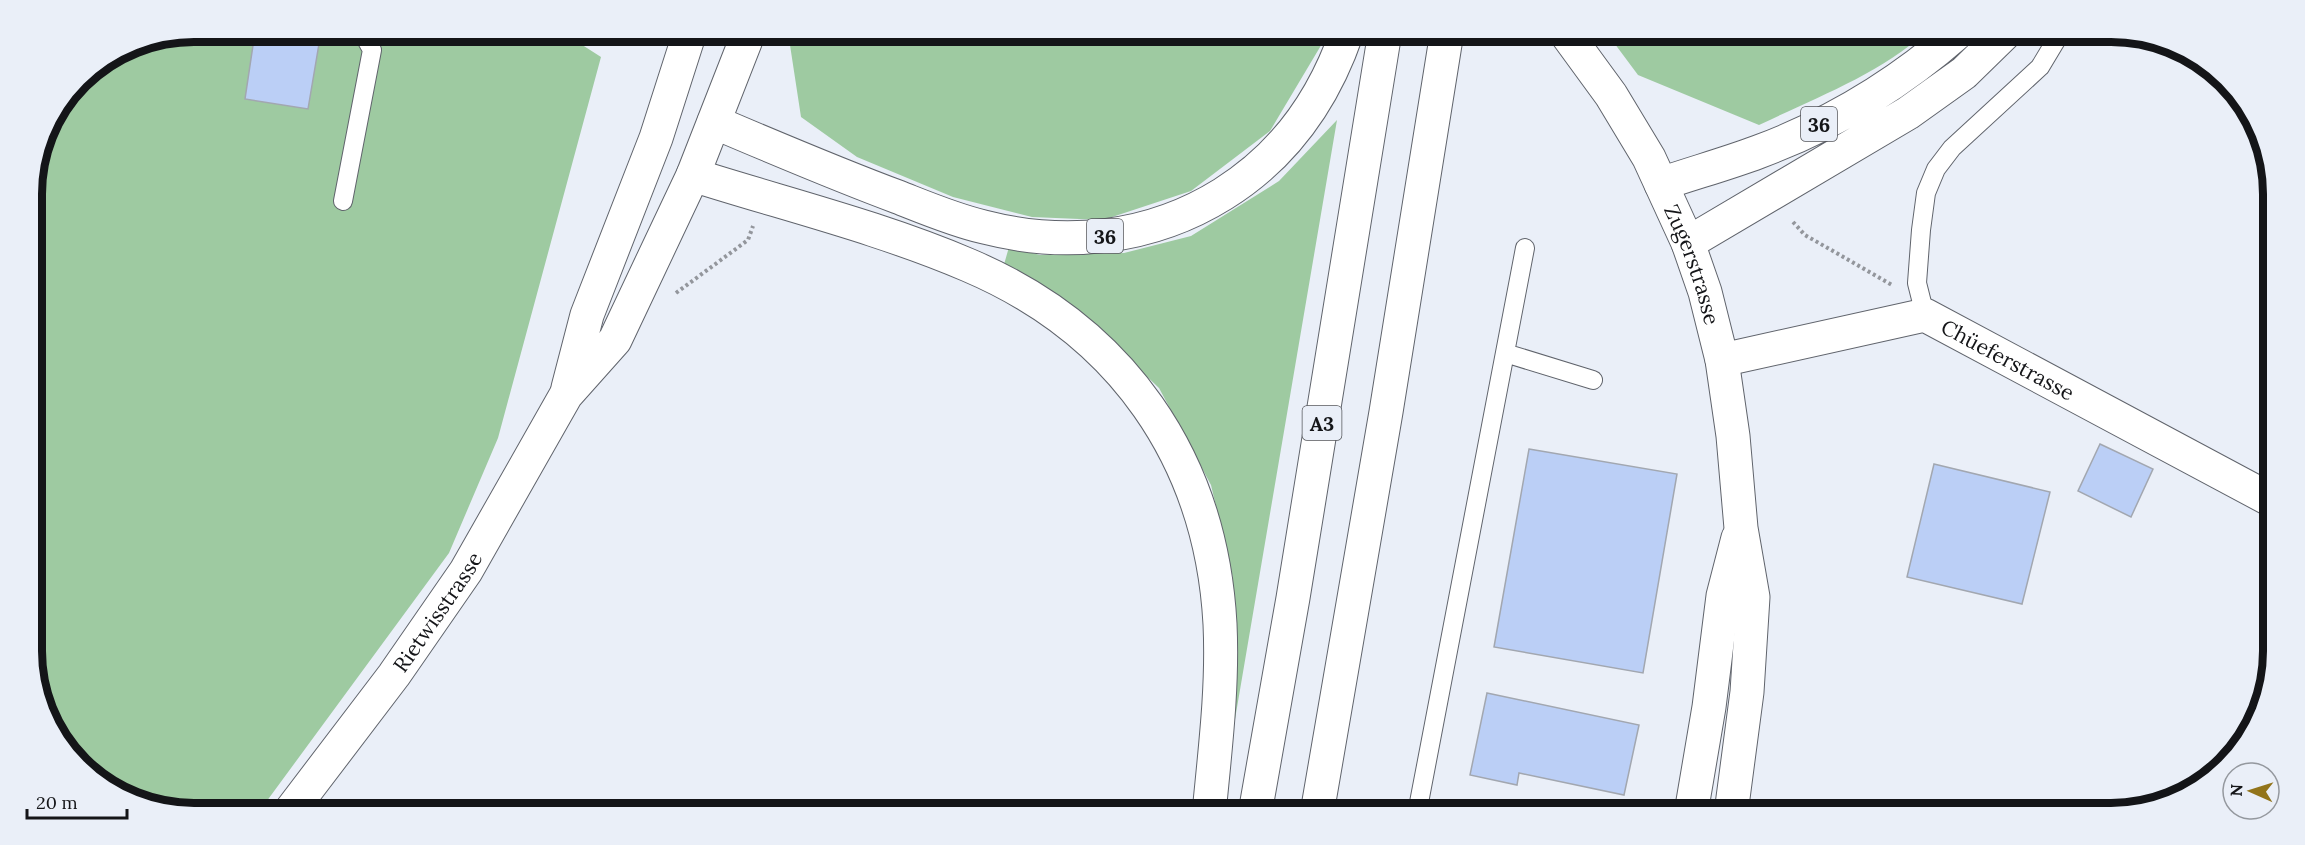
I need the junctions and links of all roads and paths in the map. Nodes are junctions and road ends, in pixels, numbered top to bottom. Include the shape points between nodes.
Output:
1 (368, 42) edge
2 (687, 42) edge
3 (745, 42) edge
4 (1343, 42) edge
5 (1383, 42) edge
6 (1445, 42) edge
7 (1572, 42) edge
8 (1946, 42) edge
9 (1996, 42) edge
10 (2055, 42) edge
11 (714, 122) junction
12 (656, 138) junction
13 (693, 175) junction
14 (1661, 184) junction
15 (765, 198) junction
16 (343, 201) dead end
17 (1793, 222) dead end
18 (1688, 243) junction
19 (1525, 248) dead end
20 (671, 302) dead end
21 (1925, 315) junction
22 (1505, 353) junction
23 (1722, 360) junction
24 (1593, 380) dead end
25 (567, 395) junction
26 (2263, 496) edge
27 (1741, 528) junction
28 (297, 803) edge
29 (1210, 803) edge
30 (1257, 803) edge
31 (1319, 803) edge
32 (1419, 803) edge
33 (1693, 803) edge
34 (1732, 803) edge

1 - 16 lane via 372,50
2 - 12 main road, Rietwisstrasse
3 - 11 main road, Rietwisstrasse
4 - 11 main road, 36 via 1312,107 1266,162 1237,185 1191,212 1152,227 1111,235 1068,239 1025,236 973,224 862,184
5 - 30 main road, A3
6 - 31 main road
7 - 14 main road, Zugerstrasse via 1631,126
8 - 14 main road, 36 via 1907,74 1843,112 1758,152
9 - 18 main road via 1964,72 1908,113
10 - 21 lane via 2040,67 1952,147 1936,169 1926,193 1917,283
11 - 12 main road
11 - 13 main road, Rietwisstrasse
12 - 13 main road
12 - 25 main road, Rietwisstrasse via 587,315
13 - 15 main road
13 - 25 main road, Rietwisstrasse via 615,340
14 - 18 main road, Zugerstrasse
15 - 20 path via 748,240 676,293
15 - 29 main road via 936,253 996,279 1080,331 1140,394 1165,431 1188,478 1214,570 1220,658
17 - 21 path via 1805,235 1905,292
18 - 23 main road, Zugerstrasse
19 - 22 lane
21 - 23 main road, Chüeferstrasse
21 - 26 main road, Chüeferstrasse
22 - 24 lane
22 - 32 lane
23 - 27 main road, Zugerstrasse
25 - 28 main road, Rietwisstrasse via 466,571 394,675
27 - 33 main road, Zugerstrasse via 1723,596
27 - 34 main road, Zugerstrasse via 1754,597

